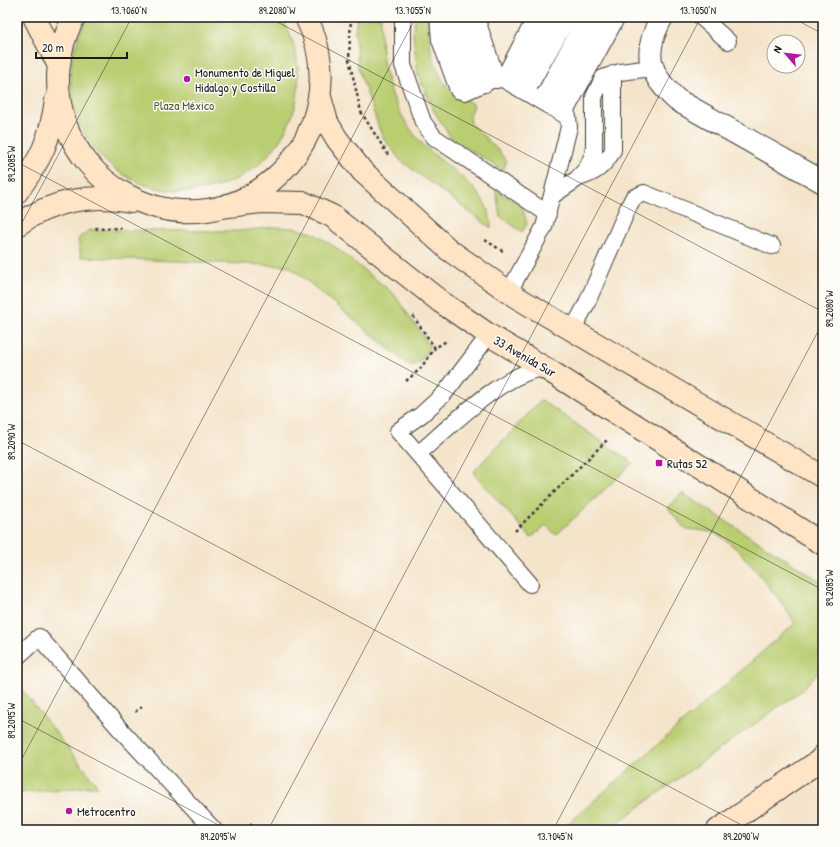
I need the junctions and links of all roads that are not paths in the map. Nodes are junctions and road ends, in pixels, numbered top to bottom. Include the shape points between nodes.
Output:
1 (34, 17) edge
2 (74, 17) edge
3 (306, 17) edge
4 (403, 17) edge
5 (438, 17) edge
6 (452, 17) edge
7 (464, 17) edge
8 (476, 17) edge
9 (536, 17) edge
10 (552, 17) edge
11 (568, 17) edge
12 (586, 17) edge
13 (601, 17) edge
14 (617, 17) edge
15 (662, 17) edge
16 (702, 17) edge
17 (315, 27) edge
18 (728, 41) dead end
19 (58, 64) junction
20 (652, 68) junction
21 (500, 85) junction
22 (58, 91) junction
23 (320, 97) junction
24 (552, 107) junction
25 (823, 182) edge
26 (17, 192) edge
27 (552, 196) junction
28 (145, 204) junction
29 (221, 207) junction
30 (548, 214) junction
31 (17, 225) edge
32 (772, 246) dead end
33 (509, 292) junction
34 (573, 329) junction
35 (482, 330) junction
36 (546, 368) junction
37 (418, 454) junction
38 (823, 477) edge
39 (823, 544) edge
40 (530, 584) dead end
41 (17, 657) edge
42 (822, 759) edge
43 (214, 830) edge
44 (718, 830) edge

1 - 19 street
2 - 19 street via 64,37
3 - 17 street
4 - 30 lane via 403,65 423,122 434,137
5 - 21 lane via 440,40 458,90 465,92
6 - 21 lane via 455,38
7 - 21 lane
8 - 21 lane
9 - 21 lane
10 - 21 lane
11 - 21 lane
12 - 24 lane
13 - 24 lane
14 - 24 lane
15 - 20 street via 654,30 650,45
16 - 18 lane
17 - 23 street via 321,78
19 - 22 street
20 - 25 street via 662,87 677,100
20 - 27 lane via 603,78 594,97 594,152 587,168 577,179
21 - 24 lane
22 - 26 street via 50,135 38,162
22 - 28 street via 69,134 85,160 106,182
23 - 29 street via 305,142 287,167 264,188
23 - 33 street via 327,122 362,171 449,250
24 - 27 lane via 568,117 569,127
27 - 30 lane
28 - 29 street via 182,211
28 - 31 street via 115,198 85,198 56,204
29 - 35 street, 33 Avenida Sur via 261,202 304,203 332,216 441,302
30 - 33 lane via 544,227
32 - 34 lane via 644,193 633,198
33 - 34 street
34 - 38 street
35 - 36 street, 33 Avenida Sur
35 - 37 lane via 444,394 398,431
36 - 37 lane via 532,369 494,390
36 - 39 street, 33 Avenida Sur
37 - 40 lane
41 - 43 lane via 39,637
42 - 44 street

